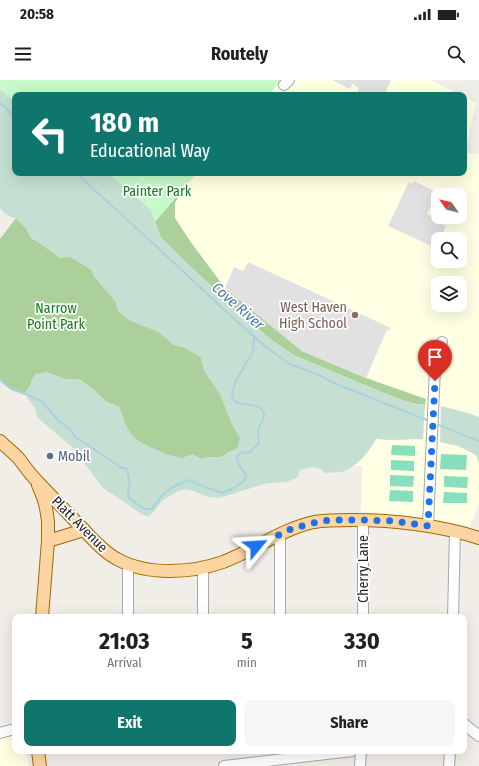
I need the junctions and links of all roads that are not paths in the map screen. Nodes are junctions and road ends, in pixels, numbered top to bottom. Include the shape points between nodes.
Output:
1 (442, 342) dead end
2 (0, 441) edge
3 (36, 480) junction
4 (363, 520) junction
5 (428, 526) junction
6 (84, 530) junction
7 (455, 532) junction
8 (280, 534) junction
9 (479, 538) edge
10 (48, 541) junction
11 (128, 565) junction
12 (203, 568) junction
13 (42, 614) edge
14 (128, 614) edge
15 (204, 614) edge
16 (280, 614) edge
17 (362, 614) edge
18 (453, 614) edge
19 (467, 726) edge
20 (12, 730) edge
21 (0, 733) edge
22 (479, 736) edge
23 (38, 754) edge
24 (298, 754) edge
25 (361, 754) edge
26 (450, 754) edge
27 (280, 755) edge
28 (40, 766) edge
29 (224, 766) edge
30 (360, 766) edge
31 (449, 766) edge

1 - 5 street via 435,368
2 - 3 main road, Platt Avenue
3 - 6 main road, Platt Avenue
3 - 10 main road via 46,508
4 - 5 main road, Platt Avenue
4 - 8 main road, Platt Avenue via 317,522
4 - 17 street, Cherry Lane
5 - 7 main road, Platt Avenue
6 - 10 main road
6 - 11 main road, Platt Avenue via 104,550
7 - 9 main road, Platt Avenue
7 - 18 street
8 - 12 main road, Platt Avenue via 245,552
8 - 16 street
10 - 13 main road
11 - 12 main road, Platt Avenue via 159,571
11 - 14 street
12 - 15 street
19 - 22 street
20 - 21 street
23 - 28 main road
24 - 27 street
25 - 30 street
26 - 31 street
27 - 29 street

